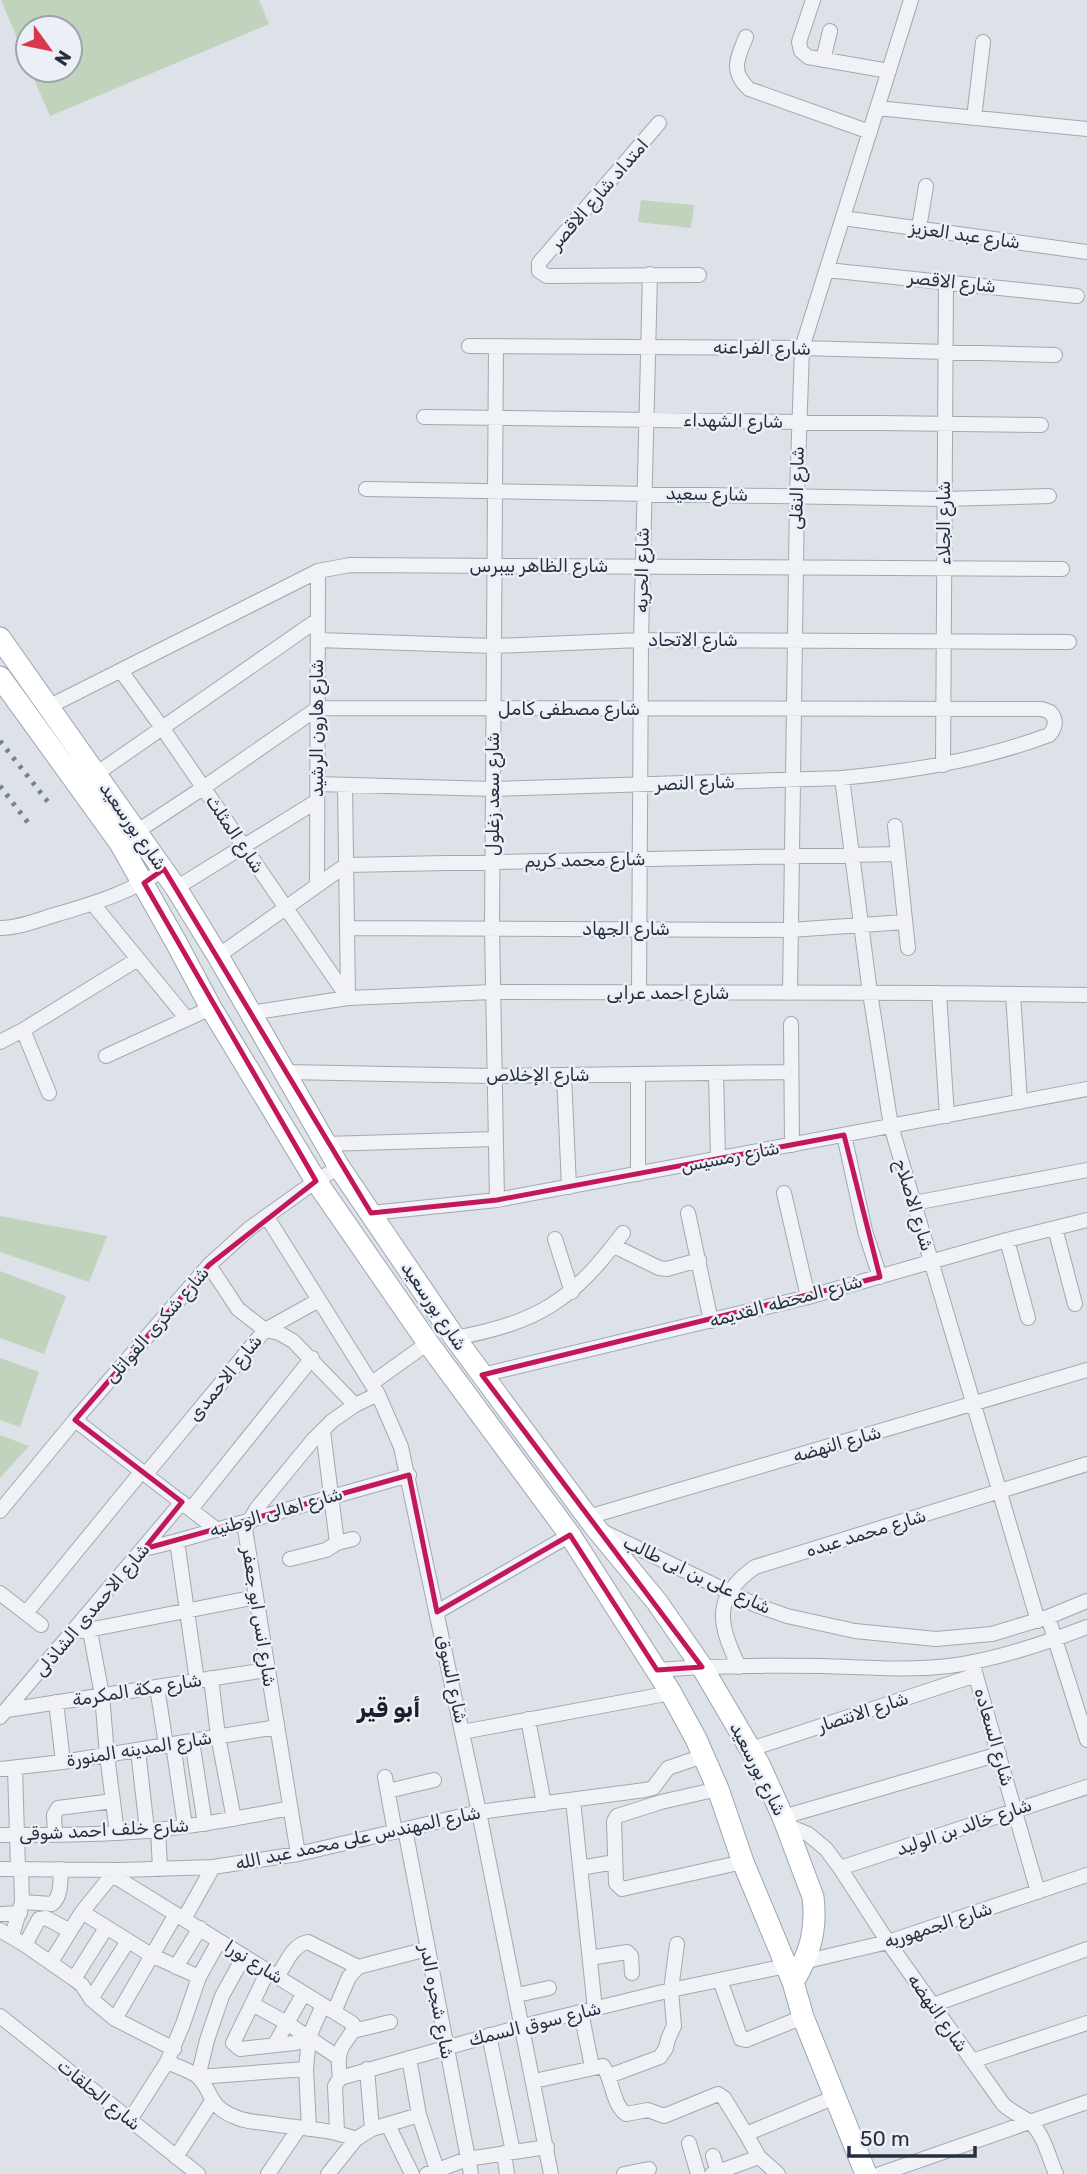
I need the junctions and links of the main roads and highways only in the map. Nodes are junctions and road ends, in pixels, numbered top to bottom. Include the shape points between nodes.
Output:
1 (0, 638) edge
2 (0, 677) edge
3 (129, 837) junction
4 (795, 1970) junction
5 (866, 2174) edge

1 - 3 main road, شارع بورسعيد via 96,774
2 - 3 main road, شارع بورسعيد
3 - 4 main road, شارع بورسعيد via 144,883 211,1008 316,1181 570,1535 671,1693 696,1739 743,1862
3 - 4 main road, شارع بورسعيد via 164,869 339,1167 455,1338 591,1522 657,1602 751,1749 785,1821 813,1897 814,1934
4 - 5 main road, شارع بورسعيد via 803,2017

